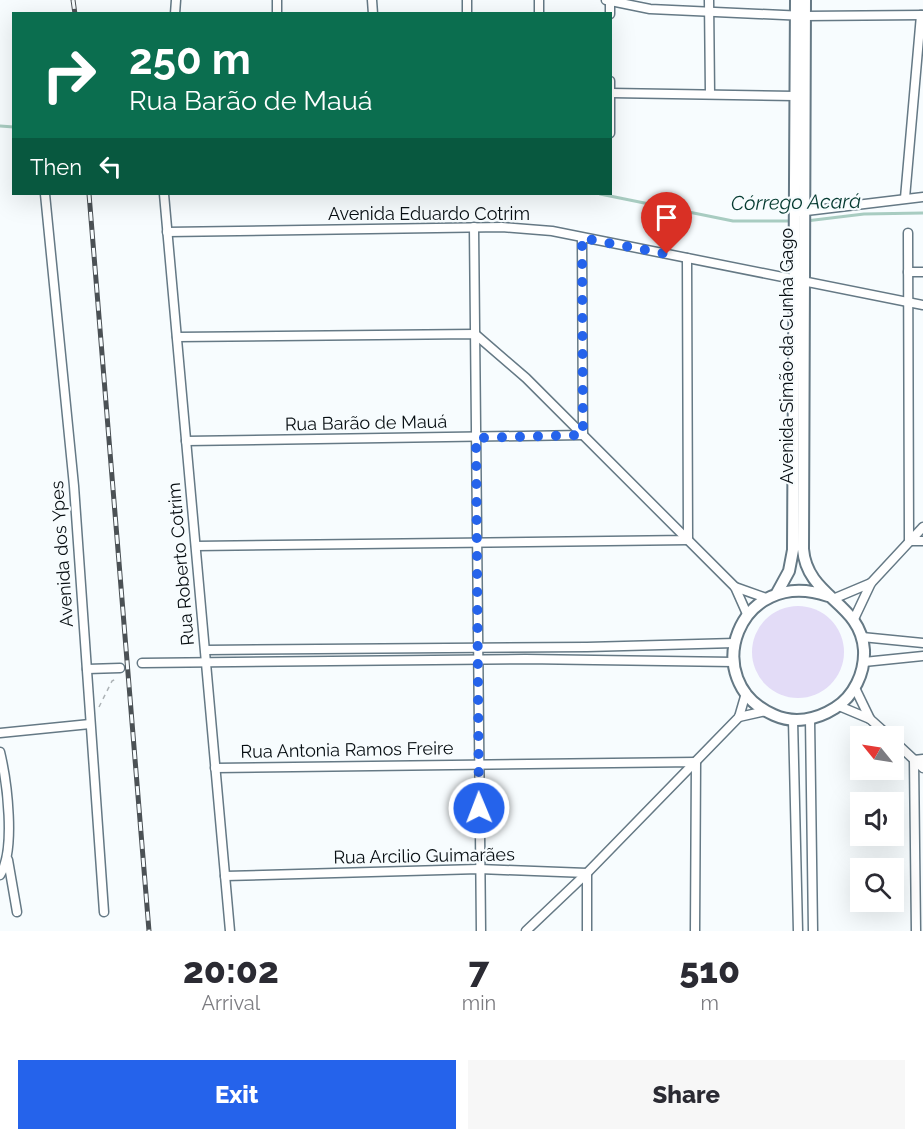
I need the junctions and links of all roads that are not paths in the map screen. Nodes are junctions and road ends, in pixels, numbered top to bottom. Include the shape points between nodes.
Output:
1 (709, 0) edge
2 (796, 0) edge
3 (805, 0) edge
4 (608, 1) edge
5 (709, 12) junction
6 (800, 15) junction
7 (922, 15) edge
8 (612, 93) edge
9 (710, 93) junction
10 (795, 96) junction
11 (45, 195) edge
12 (164, 195) edge
13 (923, 197) edge
14 (905, 198) junction
15 (799, 213) junction
16 (474, 227) junction
17 (167, 232) junction
18 (908, 233) dead end
19 (582, 238) junction
20 (687, 258) junction
21 (908, 272) junction
22 (923, 272) edge
23 (799, 280) junction
24 (908, 302) junction
25 (923, 305) edge
26 (475, 334) junction
27 (177, 337) junction
28 (583, 435) junction
29 (476, 438) junction
30 (186, 441) junction
31 (923, 527) edge
32 (688, 540) junction
33 (909, 541) junction
34 (923, 541) edge
35 (477, 542) junction
36 (196, 546) junction
37 (798, 550) junction
38 (871, 583) junction
39 (735, 587) junction
40 (777, 593) junction
41 (830, 597) junction
42 (766, 598) junction
43 (747, 614) junction
44 (854, 619) junction
45 (862, 637) junction
46 (735, 643) junction
47 (923, 643) edge
48 (479, 648) junction
49 (206, 650) junction
50 (923, 656) edge
51 (479, 660) junction
52 (734, 662) junction
53 (864, 662) junction
54 (142, 663) dead end
55 (206, 664) junction
56 (87, 669) junction
57 (120, 672) road end
58 (855, 688) junction
59 (746, 693) junction
60 (839, 706) junction
61 (766, 711) junction
62 (739, 717) junction
63 (810, 719) junction
64 (870, 719) junction
65 (794, 720) junction
66 (90, 724) junction
67 (878, 726) edge
68 (0, 733) edge
69 (904, 749) edge
70 (0, 752) edge
71 (919, 760) edge
72 (696, 762) junction
73 (478, 765) junction
74 (215, 768) junction
75 (923, 768) edge
76 (794, 772) junction
77 (812, 772) junction
78 (7, 859) junction
79 (480, 869) junction
80 (587, 873) junction
81 (0, 875) edge
82 (225, 876) junction
83 (17, 912) dead end
84 (104, 912) dead end
85 (230, 931) edge
86 (481, 931) edge
87 (526, 931) edge
88 (587, 931) edge
89 (694, 931) edge
90 (798, 931) edge
91 (813, 931) edge
92 (916, 931) edge

1 - 5 street
2 - 6 street, Avenida Simão da Cunha Gago
3 - 6 street, Avenida Simão da Cunha Gago
4 - 5 street via 650,9
5 - 6 street
5 - 9 street
6 - 7 street
6 - 10 street, Avenida Simão da Cunha Gago
6 - 15 street, Avenida Simão da Cunha Gago
7 - 14 street
8 - 9 street
9 - 10 street
10 - 15 street, Avenida Simão da Cunha Gago
11 - 56 street, Avenida dos Ypes via 73,475
12 - 17 street, Rua Roberto Cotrim
13 - 14 street
14 - 15 street
15 - 23 street, Avenida Simão da Cunha Gago
16 - 17 street, Avenida Eduardo Cotrim
16 - 19 street, Avenida Eduardo Cotrim via 552,231
16 - 26 street
17 - 27 street, Rua Roberto Cotrim
18 - 21 street
19 - 20 street, Avenida Eduardo Cotrim
19 - 28 street
20 - 23 street, Avenida Eduardo Cotrim
20 - 32 street
21 - 22 street
21 - 24 street
23 - 24 street, Avenida Eduardo Cotrim
23 - 37 street, Avenida Simão da Cunha Gago
24 - 25 street, Avenida Eduardo Cotrim
24 - 33 street
26 - 27 street
26 - 28 street
26 - 29 street
27 - 30 street, Rua Roberto Cotrim
28 - 29 street, Rua Barão de Mauá
28 - 32 street
29 - 30 street, Rua Barão de Mauá
29 - 35 street
30 - 36 street, Rua Roberto Cotrim
31 - 33 street
32 - 35 street
32 - 39 street
33 - 34 street
33 - 38 street
35 - 36 street
35 - 48 street
36 - 49 street, Rua Roberto Cotrim
37 - 40 street, Avenida Simão da Cunha Gago
37 - 41 street, Avenida Simão da Cunha Gago
38 - 41 street
38 - 44 street
39 - 42 street
39 - 43 street
40 - 41 street via 797,589
40 - 42 street
41 - 44 street
42 - 43 street
43 - 46 street
44 - 45 street
45 - 47 street
45 - 53 street
46 - 48 street
46 - 52 street
48 - 49 street
48 - 51 street
49 - 55 street, Rua Roberto Cotrim
50 - 53 street
51 - 52 street
51 - 55 street
51 - 73 street
52 - 59 street
53 - 58 street
54 - 55 street
55 - 74 street, Rua Roberto Cotrim
56 - 57 street
56 - 66 street, Avenida dos Ypes
58 - 60 street
58 - 64 street
59 - 61 street
59 - 62 street
60 - 63 street
60 - 64 street
61 - 62 street
61 - 65 street
62 - 72 street
63 - 65 street
63 - 77 street
64 - 67 street
65 - 76 street
66 - 68 street
66 - 84 street, Avenida dos Ypes
69 - 71 street
70 - 78 street via 9,837
71 - 75 street
71 - 92 street
72 - 73 street, Rua Antonia Ramos Freire
72 - 80 street
72 - 89 street
73 - 74 street, Rua Antonia Ramos Freire
73 - 79 street
74 - 82 street, Rua Roberto Cotrim
76 - 77 street
76 - 90 street
77 - 91 street
78 - 81 street
78 - 83 street
79 - 80 street, Rua Arcilio Guimarães
79 - 82 street, Rua Arcilio Guimarães
79 - 86 street
80 - 87 street
80 - 88 street
82 - 85 street, Rua Roberto Cotrim

